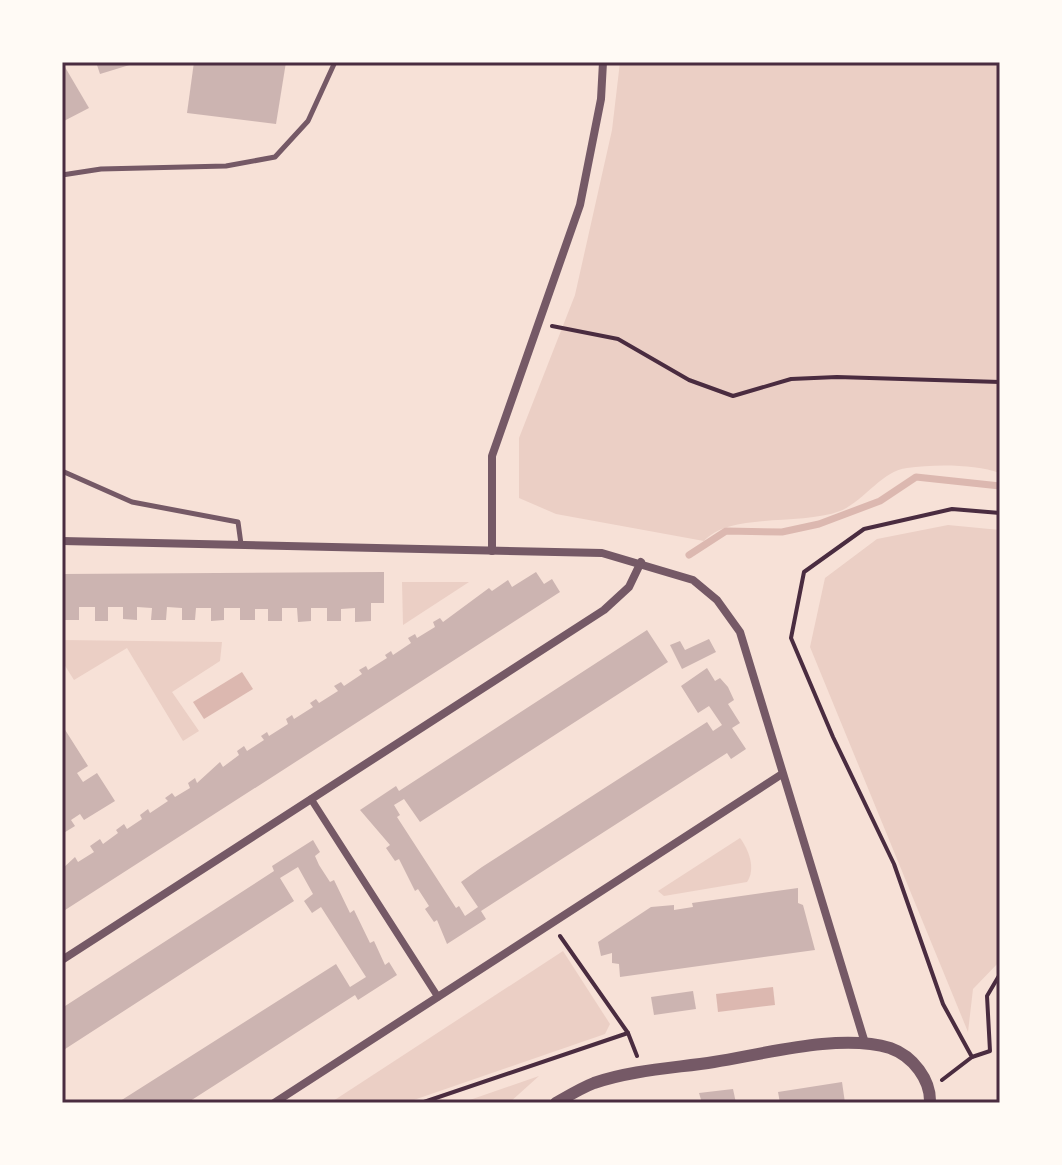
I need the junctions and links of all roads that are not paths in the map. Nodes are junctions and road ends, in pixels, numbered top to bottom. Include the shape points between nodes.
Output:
1 (335, 62) edge
2 (603, 62) edge
3 (62, 175) edge
4 (62, 471) edge
5 (62, 541) edge
6 (242, 545) junction
7 (492, 551) junction
8 (641, 562) junction
9 (782, 774) junction
10 (311, 799) junction
11 (62, 960) edge
12 (438, 997) junction
13 (865, 1043) junction
14 (274, 1103) edge
15 (556, 1103) edge
16 (930, 1103) edge

1 - 3 lane via 308,121 275,157 226,166
2 - 7 street via 580,205 492,456
4 - 6 lane via 132,502 238,522
5 - 6 street
6 - 7 street
7 - 8 street via 602,553
8 - 9 street via 693,580 717,600 740,632
8 - 10 street via 629,587 604,610
9 - 12 street
9 - 13 street
10 - 11 street
10 - 12 street
12 - 14 street
13 - 15 street via 643,1072 593,1083
13 - 16 street via 892,1049 914,1063 930,1088

